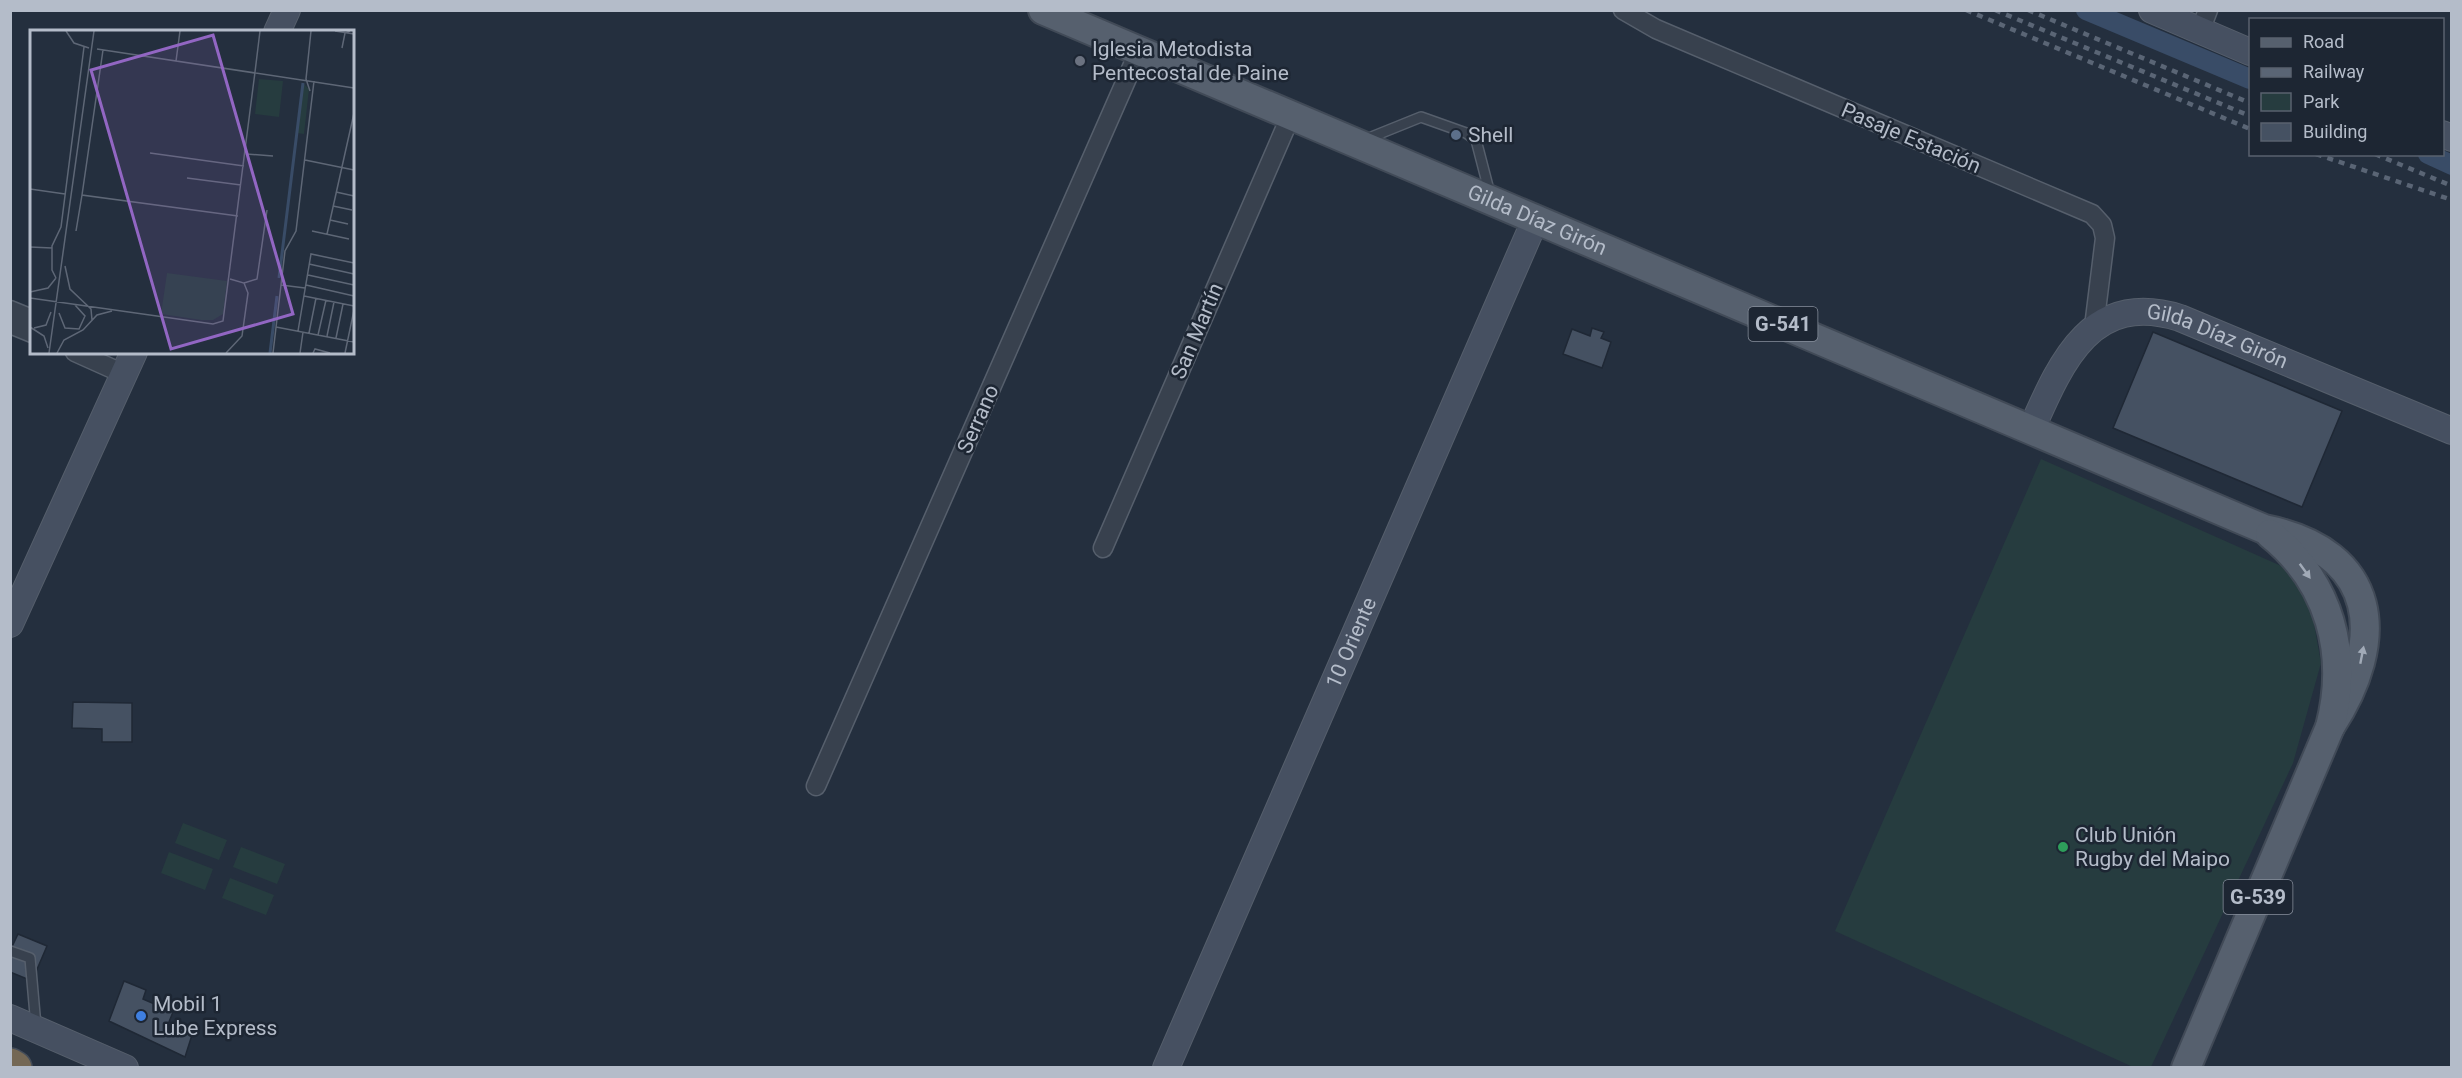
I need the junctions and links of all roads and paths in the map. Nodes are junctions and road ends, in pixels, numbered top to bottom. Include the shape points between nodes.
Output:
1 (287, 10) edge
2 (1623, 10) edge
3 (2152, 10) edge
4 (1047, 11) edge
5 (2204, 21) edge
6 (278, 30) edge
7 (1139, 51) junction
8 (2249, 51) edge
9 (1291, 115) junction
10 (1357, 143) junction
11 (1491, 199) junction
12 (1536, 218) junction
13 (10, 310) edge
14 (30, 318) edge
15 (10, 324) edge
16 (2094, 327) junction
17 (30, 332) edge
18 (87, 354) edge
19 (123, 360) edge
20 (2031, 430) junction
21 (2451, 431) edge
22 (1103, 548) dead end
23 (10, 624) edge
24 (816, 786) dead end
25 (10, 951) edge
26 (10, 1018) edge
27 (36, 1029) junction
28 (10, 1065) edge
29 (15, 1068) edge
30 (125, 1068) edge
31 (1166, 1068) edge
32 (2186, 1068) edge

1 - 6 street
2 - 16 street, Pasaje Estación via 1656,29 2092,214 2102,225 2104,238
3 - 5 street
4 - 7 main road, Gilda Díaz Girón
5 - 8 street
7 - 9 main road, Gilda Díaz Girón
7 - 24 street, Serrano
9 - 10 main road, Gilda Díaz Girón
9 - 22 street, San Martín
10 - 11 main road, Gilda Díaz Girón
10 - 11 lane via 1416,117 1431,118 1471,136 1479,145
11 - 12 main road, Gilda Díaz Girón
12 - 20 main road, Gilda Díaz Girón / G-541
12 - 31 street, 10 Oriente
13 - 14 street
15 - 17 street
16 - 20 street, Gilda Díaz Girón via 2063,362
16 - 21 street, Gilda Díaz Girón via 2132,312 2168,314
18 - 19 street
19 - 23 street
20 - 32 main road, Gilda Díaz Girón / G-539 via 2264,529 2295,537 2322,552 2352,579 2361,597 2366,621 2361,663 2348,697 2330,727
25 - 27 lane via 30,958
26 - 27 street
27 - 30 street
28 - 29 highway

